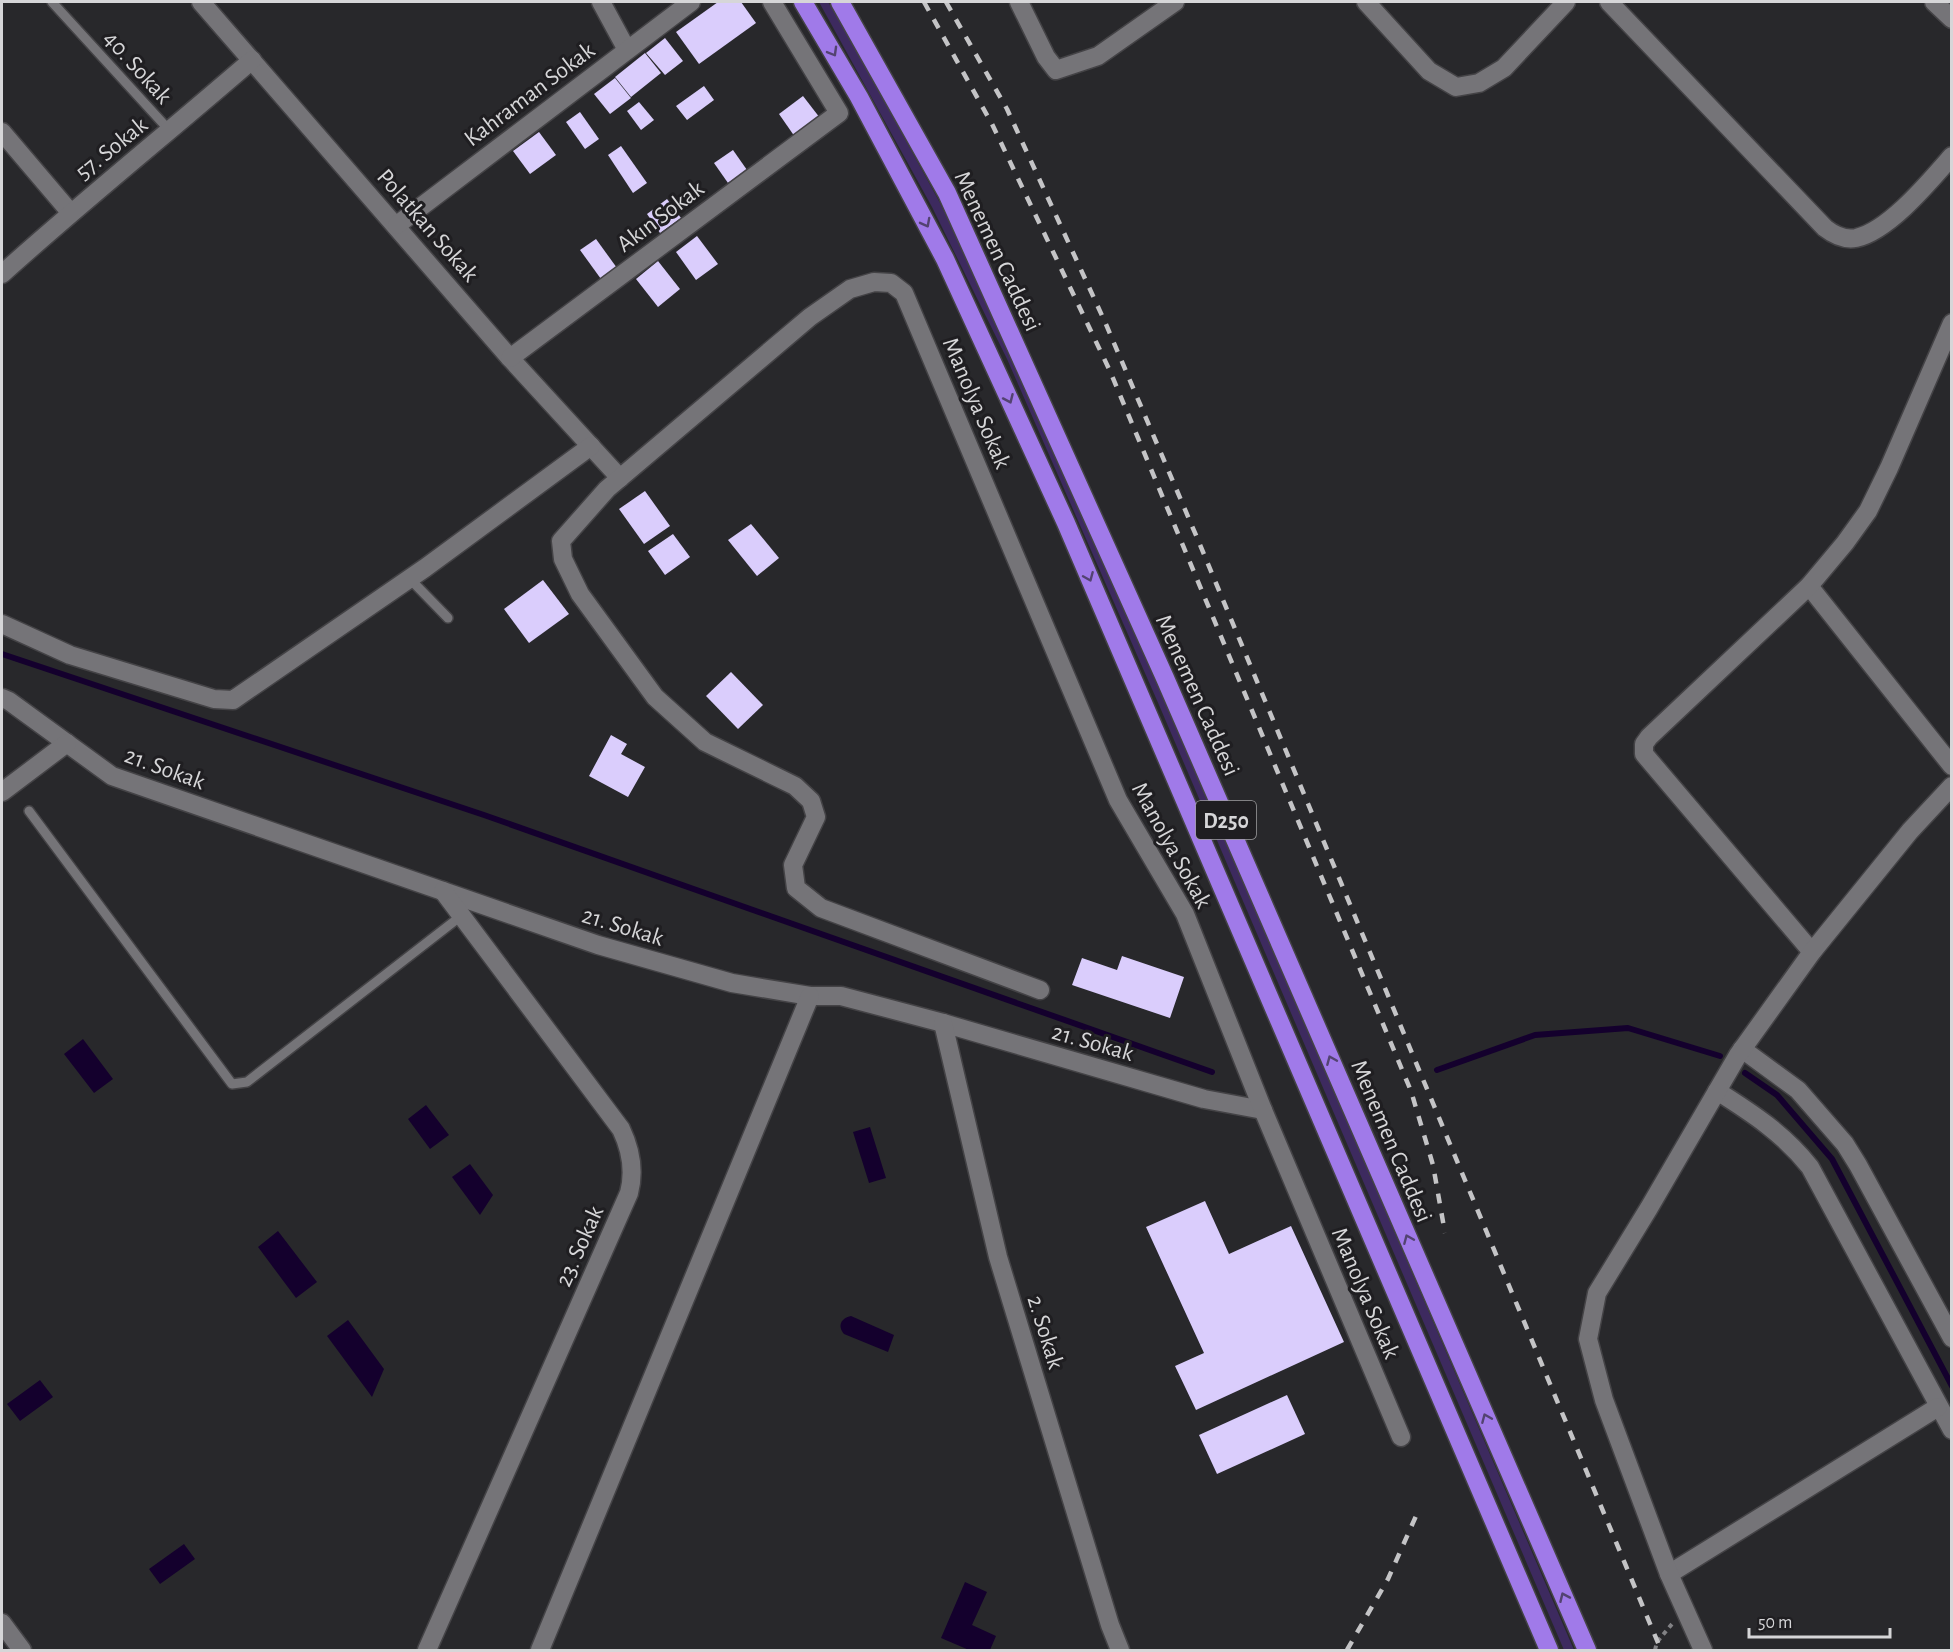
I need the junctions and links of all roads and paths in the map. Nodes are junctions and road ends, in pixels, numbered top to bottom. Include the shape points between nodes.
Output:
1 (52, 2) edge
2 (201, 2) edge
3 (601, 2) edge
4 (691, 2) edge
5 (772, 2) edge
6 (803, 2) edge
7 (840, 2) edge
8 (1019, 2) edge
9 (1175, 2) edge
10 (1366, 2) edge
11 (1566, 2) edge
12 (1609, 2) edge
13 (1934, 2) edge
14 (1952, 19) edge
15 (627, 50) junction
16 (252, 60) junction
17 (170, 131) junction
18 (2, 132) edge
19 (1952, 156) edge
20 (70, 212) junction
21 (397, 225) junction
22 (2, 274) edge
23 (1952, 323) edge
24 (510, 358) junction
25 (591, 446) junction
26 (620, 478) junction
27 (410, 579) junction
28 (1809, 586) junction
29 (448, 618) dead end
30 (2, 624) edge
31 (2, 698) edge
32 (67, 743) junction
33 (1952, 766) edge
34 (1952, 786) edge
35 (2, 792) edge
36 (29, 811) dead end
37 (443, 891) junction
38 (461, 916) junction
39 (1812, 952) junction
40 (1040, 990) dead end
41 (810, 996) junction
42 (943, 1023) junction
43 (1742, 1049) junction
44 (1717, 1091) junction
45 (1263, 1110) junction
46 (1952, 1338) edge
47 (1938, 1407) junction
48 (1952, 1430) edge
49 (1401, 1437) dead end
50 (1669, 1574) junction
51 (1684, 1608) junction
52 (2, 1623) edge
53 (22, 1650) edge
54 (427, 1650) edge
55 (540, 1650) edge
56 (1120, 1650) edge
57 (1549, 1650) edge
58 (1587, 1650) edge
59 (1654, 1650) edge
60 (1703, 1650) edge

1 - 17 lane, 40. Sokak
2 - 16 street, Polatkan Sokak
3 - 15 street
4 - 15 street, Kahraman Sokak
5 - 24 street, Akın Sokak via 839,113
6 -> 57 highway, D250 via 859,97 945,259 1061,513
58 -> 7 highway, Menemen Caddesi / D250 via 1165,678 947,193
8 - 9 street via 1056,70 1098,56
10 - 11 street via 1429,71 1456,87 1479,83 1504,68
12 - 19 street via 1834,235 1855,238 1880,225 1915,199
13 - 14 street
15 - 21 street, Kahraman Sokak
16 - 17 street, 57. Sokak
16 - 21 street, Polatkan Sokak
17 - 20 street, 57. Sokak
18 - 20 street
20 - 22 street, 57. Sokak
21 - 24 street, Polatkan Sokak
23 - 28 street via 1868,511
24 - 25 street, Polatkan Sokak
25 - 26 street, Polatkan Sokak
25 - 27 street
26 - 40 street via 561,541 563,559 580,594 655,698 705,742 795,786 811,801 816,817 793,865 796,888 820,908
26 - 45 street, Manolya Sokak via 810,317 850,289 873,282 891,283 904,293 1118,800 1185,914
27 - 29 lane
27 - 30 street via 233,700 214,699 70,655
28 - 33 street
28 - 39 street via 1649,736 1644,754
31 - 32 street, 21. Sokak
32 - 35 street
32 - 37 street, 21. Sokak via 112,776
34 - 39 street via 1910,831
36 - 38 lane via 232,1084 247,1082
37 - 38 street, 23. Sokak
37 - 41 street, 21. Sokak via 598,945 732,983
38 - 54 street, 23. Sokak via 621,1129 633,1172 629,1193
39 - 43 street
41 - 42 street, 21. Sokak via 841,996
41 - 55 street
42 - 45 street, 21. Sokak via 1204,1099
42 - 56 street, 2. Sokak via 998,1257
43 - 44 street
43 - 46 street via 1798,1090 1845,1144
44 - 47 street via 1773,1128 1810,1167
44 - 50 street via 1597,1293 1588,1339 1604,1400
45 - 49 street, Manolya Sokak
47 - 48 street
47 - 50 street
50 - 51 street
51 - 59 path
51 - 60 street
52 - 53 street

